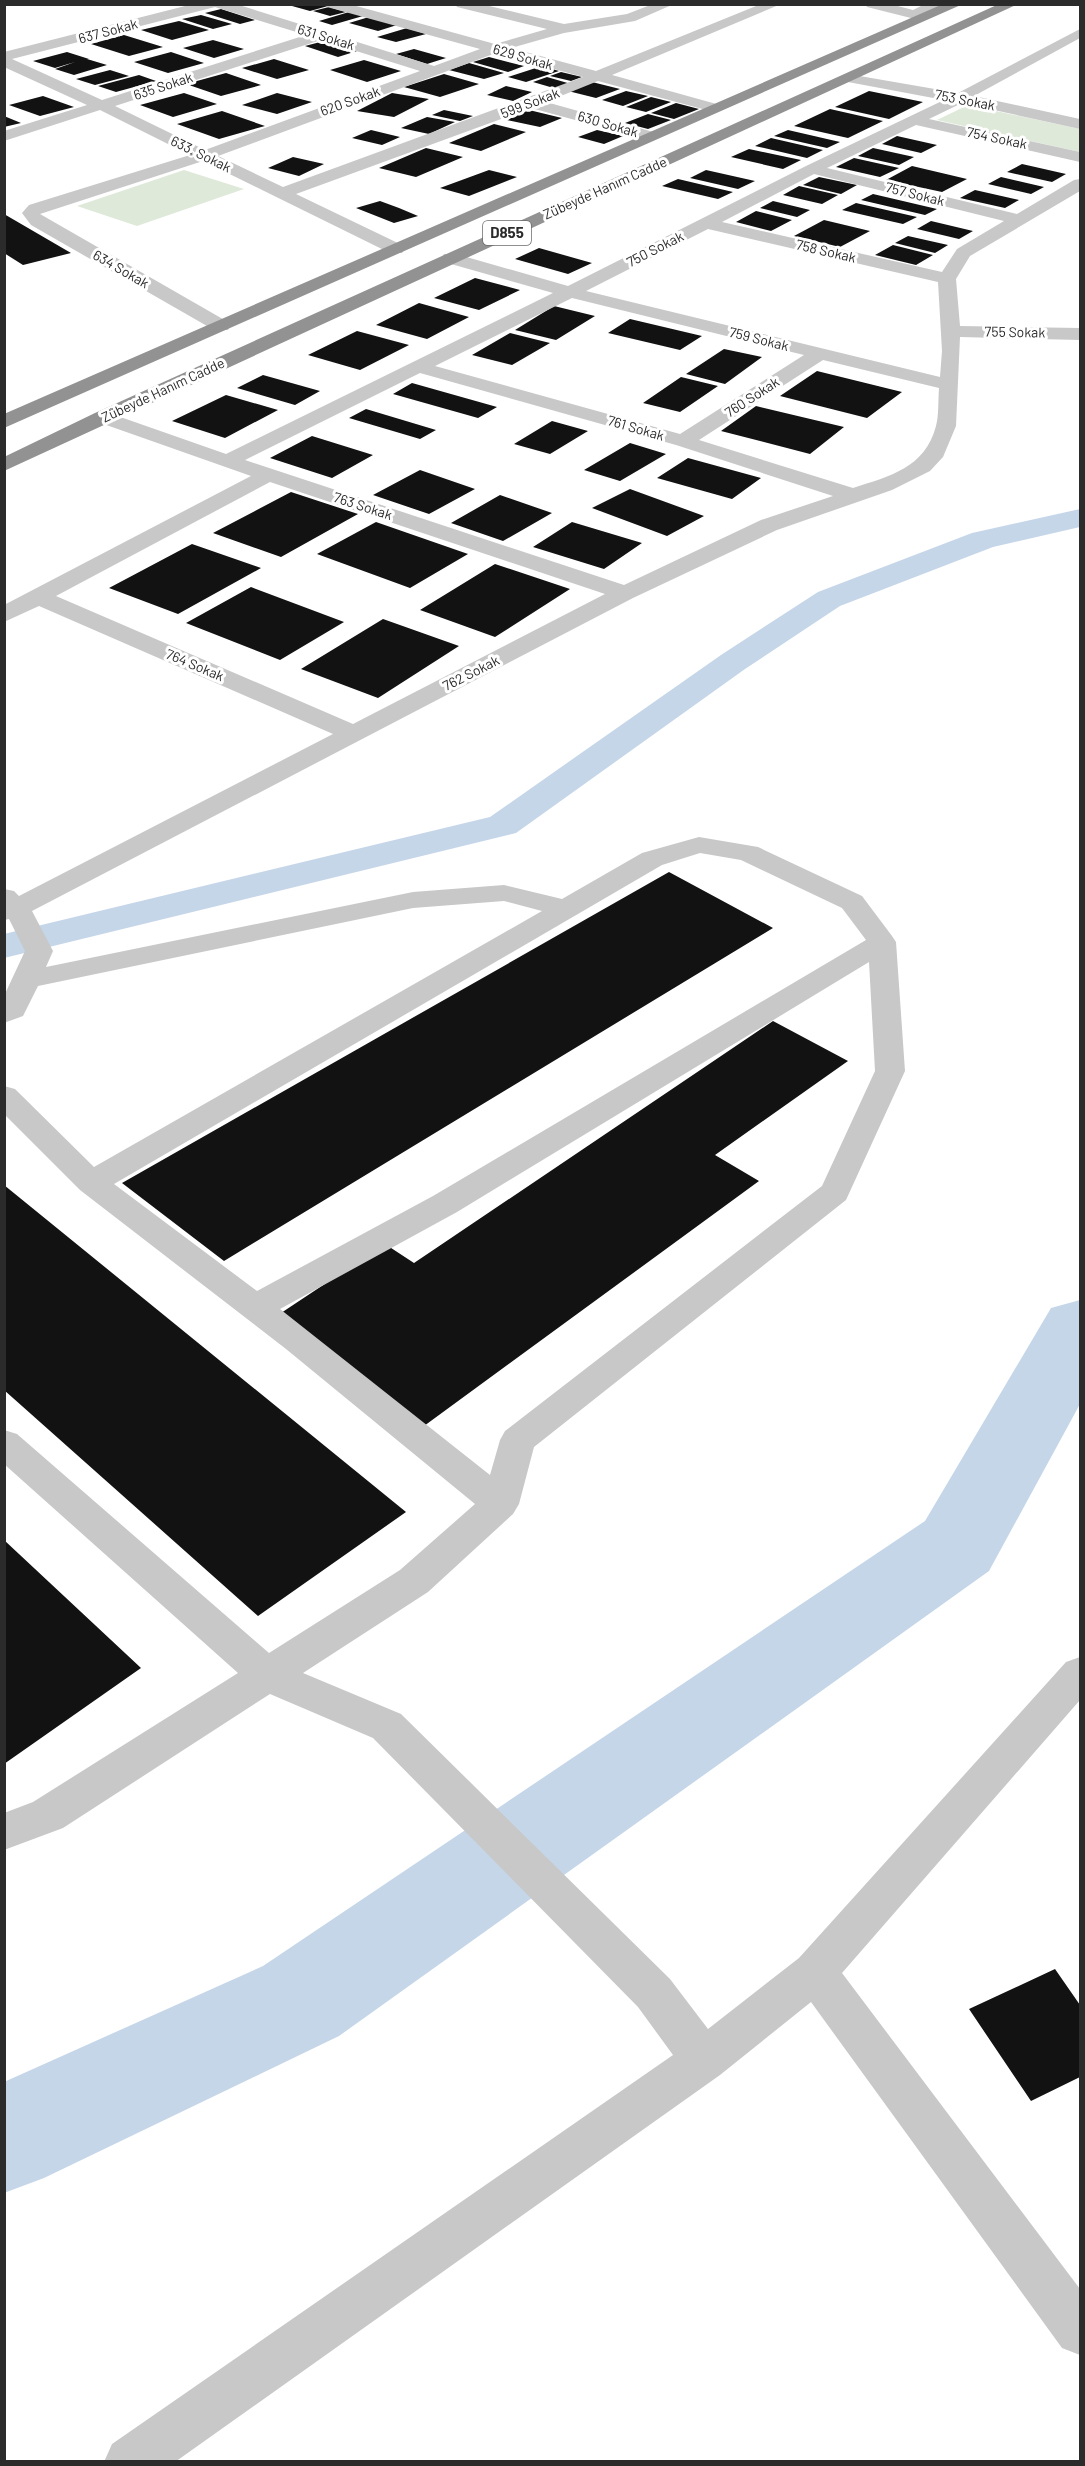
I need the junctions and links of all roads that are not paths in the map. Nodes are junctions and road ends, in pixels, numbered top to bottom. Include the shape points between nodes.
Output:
1 (211, 4) edge
2 (220, 4) edge
3 (332, 4) edge
4 (462, 4) edge
5 (667, 4) edge
6 (774, 4) edge
7 (872, 4) edge
8 (937, 4) edge
9 (956, 4) edge
10 (1011, 4) edge
11 (485, 7) edge
12 (562, 28) junction
13 (1080, 33) edge
14 (321, 36) junction
15 (493, 49) junction
16 (4, 59) edge
17 (433, 70) junction
18 (596, 78) junction
19 (848, 78) junction
20 (960, 98) junction
21 (531, 103) junction
22 (103, 106) junction
23 (715, 108) junction
24 (914, 120) junction
25 (1080, 124) edge
26 (4, 136) edge
27 (651, 136) junction
28 (203, 156) junction
29 (1080, 157) edge
30 (812, 169) junction
31 (1080, 184) edge
32 (283, 193) junction
33 (35, 209) joint
34 (1019, 220) junction
35 (706, 223) junction
36 (396, 249) junction
37 (450, 258) junction
38 (947, 279) junction
39 (569, 292) junction
40 (221, 326) junction
41 (950, 331) junction
42 (1080, 334) edge
43 (820, 353) junction
44 (418, 367) junction
45 (950, 385) junction
46 (102, 417) junction
47 (4, 422) edge
48 (683, 441) junction
49 (227, 461) junction
50 (4, 465) edge
51 (268, 475) junction
52 (852, 495) junction
53 (625, 593) junction
54 (38, 597) junction
55 (4, 615) edge
56 (352, 733) junction
57 (9, 906) edge
58 (565, 909) junction
59 (882, 942) junction
60 (26, 980) junction
61 (4, 1014) edge
62 (4, 1096) edge
63 (91, 1183) junction
64 (256, 1307) junction
65 (4, 1443) edge
66 (500, 1504) junction
67 (1080, 1673) edge
68 (267, 1675) junction
69 (4, 1832) edge
70 (815, 1972) junction
71 (704, 2060) junction
72 (1080, 2330) edge
73 (130, 2462) edge

1 - 16 street, 637 Sokak
2 - 14 street, 631 Sokak
3 - 15 street, 629 Sokak
4 - 11 street
5 - 12 street, 620 Sokak via 630,18
6 - 18 street, 599 Sokak
7 - 8 street via 915,15
9 - 23 highway, Zübeyde Hanım Cadde / D855
10 - 19 highway, Zübeyde Hanım Cadde / D855
11 - 12 street
12 - 15 street, 620 Sokak
13 - 20 street, 750 Sokak
14 - 17 street, 631 Sokak
14 - 22 street, 635 Sokak
15 - 17 street, 620 Sokak
15 - 18 street, 629 Sokak
16 - 22 street, 633. Sokak
17 - 28 street, 620 Sokak
18 - 21 street, 599 Sokak
18 - 23 street, 629 Sokak
19 - 20 street, 753 Sokak
19 - 37 highway, Zübeyde Hanım Cadde / D855
20 - 24 street, 750 Sokak
20 - 25 street, 753 Sokak
21 - 27 street, 630 Sokak
21 - 32 street, 599 Sokak
22 - 26 street, 635 Sokak
22 - 28 street, 633. Sokak
23 - 27 highway, Zübeyde Hanım Cadde / D855
24 - 29 street, 754 Sokak
24 - 30 street, 750 Sokak
27 - 36 highway, Zübeyde Hanım Cadde / D855
28 - 32 street, 633. Sokak
28 - 33 street, 620 Sokak
30 - 34 street, 757 Sokak
30 - 35 street, 750 Sokak
31 - 34 street
32 - 36 street, 633. Sokak
33 - 40 street, 634 Sokak via 31,217
34 - 38 street via 963,253
35 - 38 street, 758 Sokak
35 - 39 street, 750 Sokak
36 - 40 highway, Zübeyde Hanım Cadde / D855
37 - 39 street, 759 Sokak
37 - 46 highway, Zübeyde Hanım Cadde / D855
38 - 41 street
39 - 43 street, 759 Sokak
39 - 44 street, 750 Sokak
40 - 47 highway, Zübeyde Hanım Cadde / D855
41 - 42 street, 755 Sokak
41 - 45 street
43 - 45 street, 759 Sokak
43 - 48 street, 760 Sokak
44 - 48 street, 761 Sokak
44 - 49 street, 750 Sokak
45 - 52 street, 762 Sokak via 946,426 933,457 923,467
46 - 49 street, 763 Sokak
46 - 50 highway, Zübeyde Hanım Cadde / D855
48 - 52 street, 761 Sokak
49 - 51 street, 763 Sokak
51 - 53 street, 763 Sokak
51 - 54 street
52 - 53 street, 762 Sokak via 769,525
53 - 56 street, 762 Sokak
54 - 55 street
54 - 56 street, 764 Sokak
56 - 57 street, 762 Sokak
57 - 60 street via 39,951
58 - 59 street via 652,859 699,845 748,853 852,902
58 - 60 street via 504,894 413,900
58 - 63 street
59 - 64 street via 445,1204
59 - 66 street via 891,1071 835,1192 518,1440
60 - 61 street via 13,1010
62 - 63 street
63 - 64 street
64 - 66 street
65 - 68 street
66 - 68 street via 414,1581
67 - 70 street
68 - 69 street via 48,1815
68 - 71 street via 387,1726 654,1993
70 - 71 street
70 - 72 street
71 - 73 street

